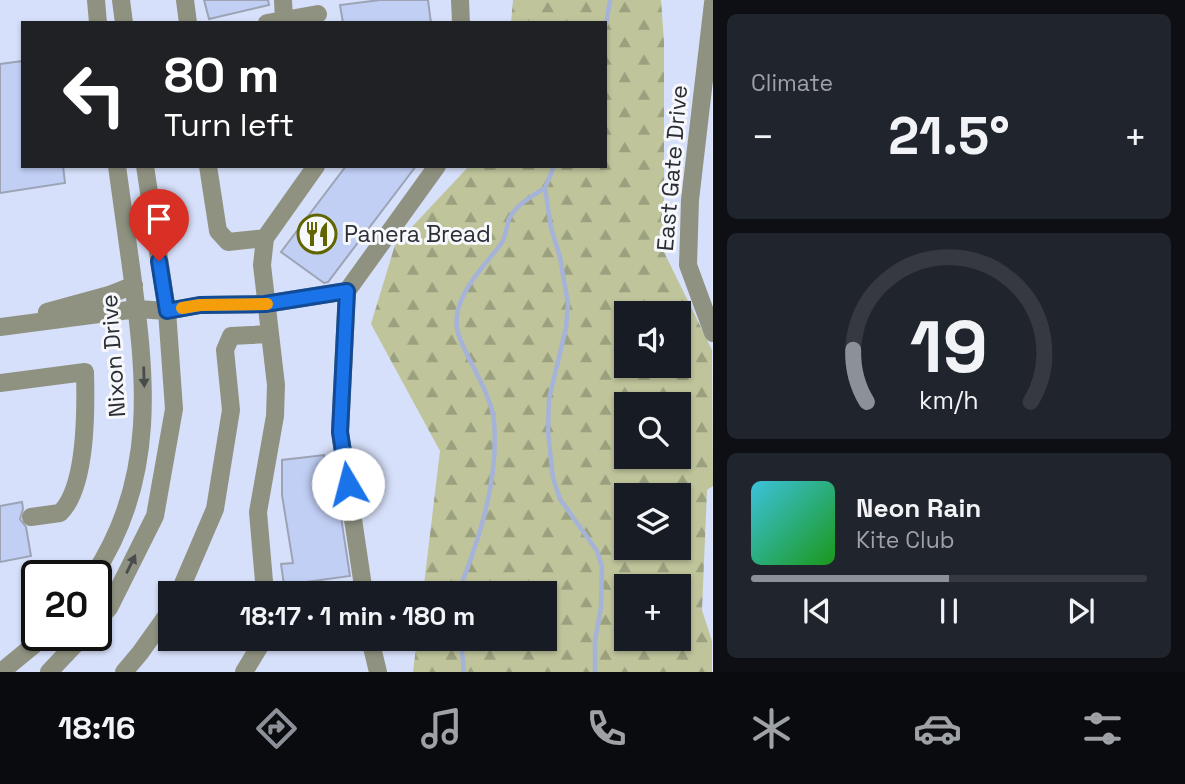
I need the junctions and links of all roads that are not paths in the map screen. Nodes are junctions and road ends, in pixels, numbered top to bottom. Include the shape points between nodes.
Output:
1 (96, 0) edge
2 (121, 0) edge
3 (186, 0) edge
4 (283, 0) edge
5 (460, 0) edge
6 (712, 3) edge
7 (318, 12) edge
8 (98, 21) edge
9 (124, 21) edge
10 (188, 21) edge
11 (276, 21) edge
12 (461, 21) edge
13 (117, 168) edge
14 (145, 168) edge
15 (208, 168) edge
16 (315, 168) edge
17 (436, 168) edge
18 (265, 238) junction
19 (134, 285) junction
20 (347, 291) junction
21 (265, 304) junction
22 (137, 309) junction
23 (167, 311) junction
24 (0, 326) edge
25 (712, 333) edge
26 (270, 334) junction
27 (0, 383) edge
28 (31, 517) dead end
29 (102, 560) edge
30 (183, 581) edge
31 (264, 581) edge
32 (362, 581) edge
33 (112, 602) edge
34 (158, 628) edge
35 (27, 651) edge
36 (70, 651) edge
37 (257, 651) edge
38 (373, 651) edge
39 (53, 671) edge
40 (1, 672) edge
41 (124, 672) edge
42 (244, 672) edge
43 (378, 672) edge

1 - 8 street
2 - 9 street
3 - 10 street
4 - 11 street
5 - 12 street
6 - 25 street, East Gate Drive via 690,200 688,265
7 - 11 street
13 - 19 street, Nixon Drive
14 - 23 street
15 - 18 street via 218,231 228,242
16 - 18 street
17 - 20 street
18 - 21 street
19 - 22 street, Nixon Drive
19 - 24 street
20 - 21 street
20 - 32 street via 340,432
21 - 23 street via 200,305
21 - 26 street
22 - 23 street
22 - 24 street
22 -> 29 street, Nixon Drive via 144,372 142,442 126,509
33 -> 23 street via 155,516 174,410
26 - 30 street via 231,336 225,350 231,410 215,509
26 - 31 street via 275,416 258,512
27 - 28 street via 85,372 85,431 74,488 60,513
34 - 41 street
35 - 40 street
36 - 39 street
37 - 42 street
38 - 43 street

